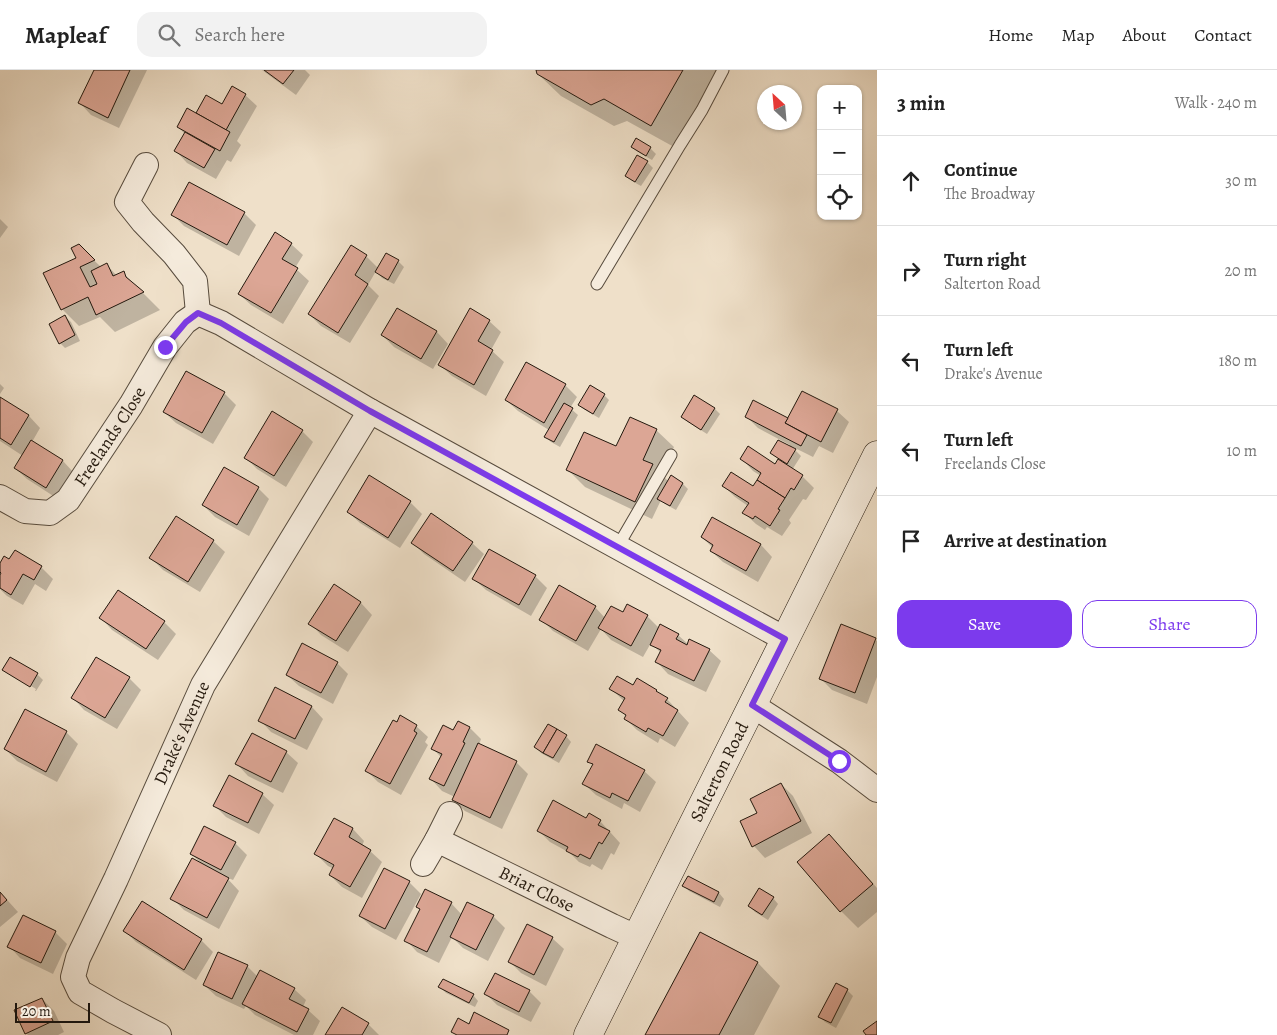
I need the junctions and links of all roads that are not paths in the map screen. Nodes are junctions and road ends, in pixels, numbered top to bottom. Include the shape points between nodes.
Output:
1 (723, 70) edge
2 (146, 164) dead end
3 (596, 284) dead end
4 (198, 313) junction
5 (370, 411) junction
6 (671, 455) dead end
7 (877, 455) edge
8 (0, 497) edge
9 (618, 546) junction
10 (785, 639) junction
11 (752, 705) junction
12 (877, 790) edge
13 (450, 814) dead end
14 (438, 840) junction
15 (423, 864) dead end
16 (636, 937) junction
17 (159, 1035) edge
18 (588, 1035) edge

1 - 3 lane
2 - 4 street via 127,202 194,281
4 - 5 street via 221,323
4 - 8 street, Freelands Close via 165,347 68,500 50,513 25,511
5 - 9 street
5 - 17 street, Drake's Avenue via 203,685 78,958 74,977 80,992
6 - 9 lane
7 - 10 main road, Salterton Road
9 - 10 street
10 - 11 main road, Salterton Road
11 - 12 street via 839,761
11 - 16 main road, Salterton Road
13 - 14 street
14 - 15 street
14 - 16 street, Briar Close
16 - 18 main road, Salterton Road

